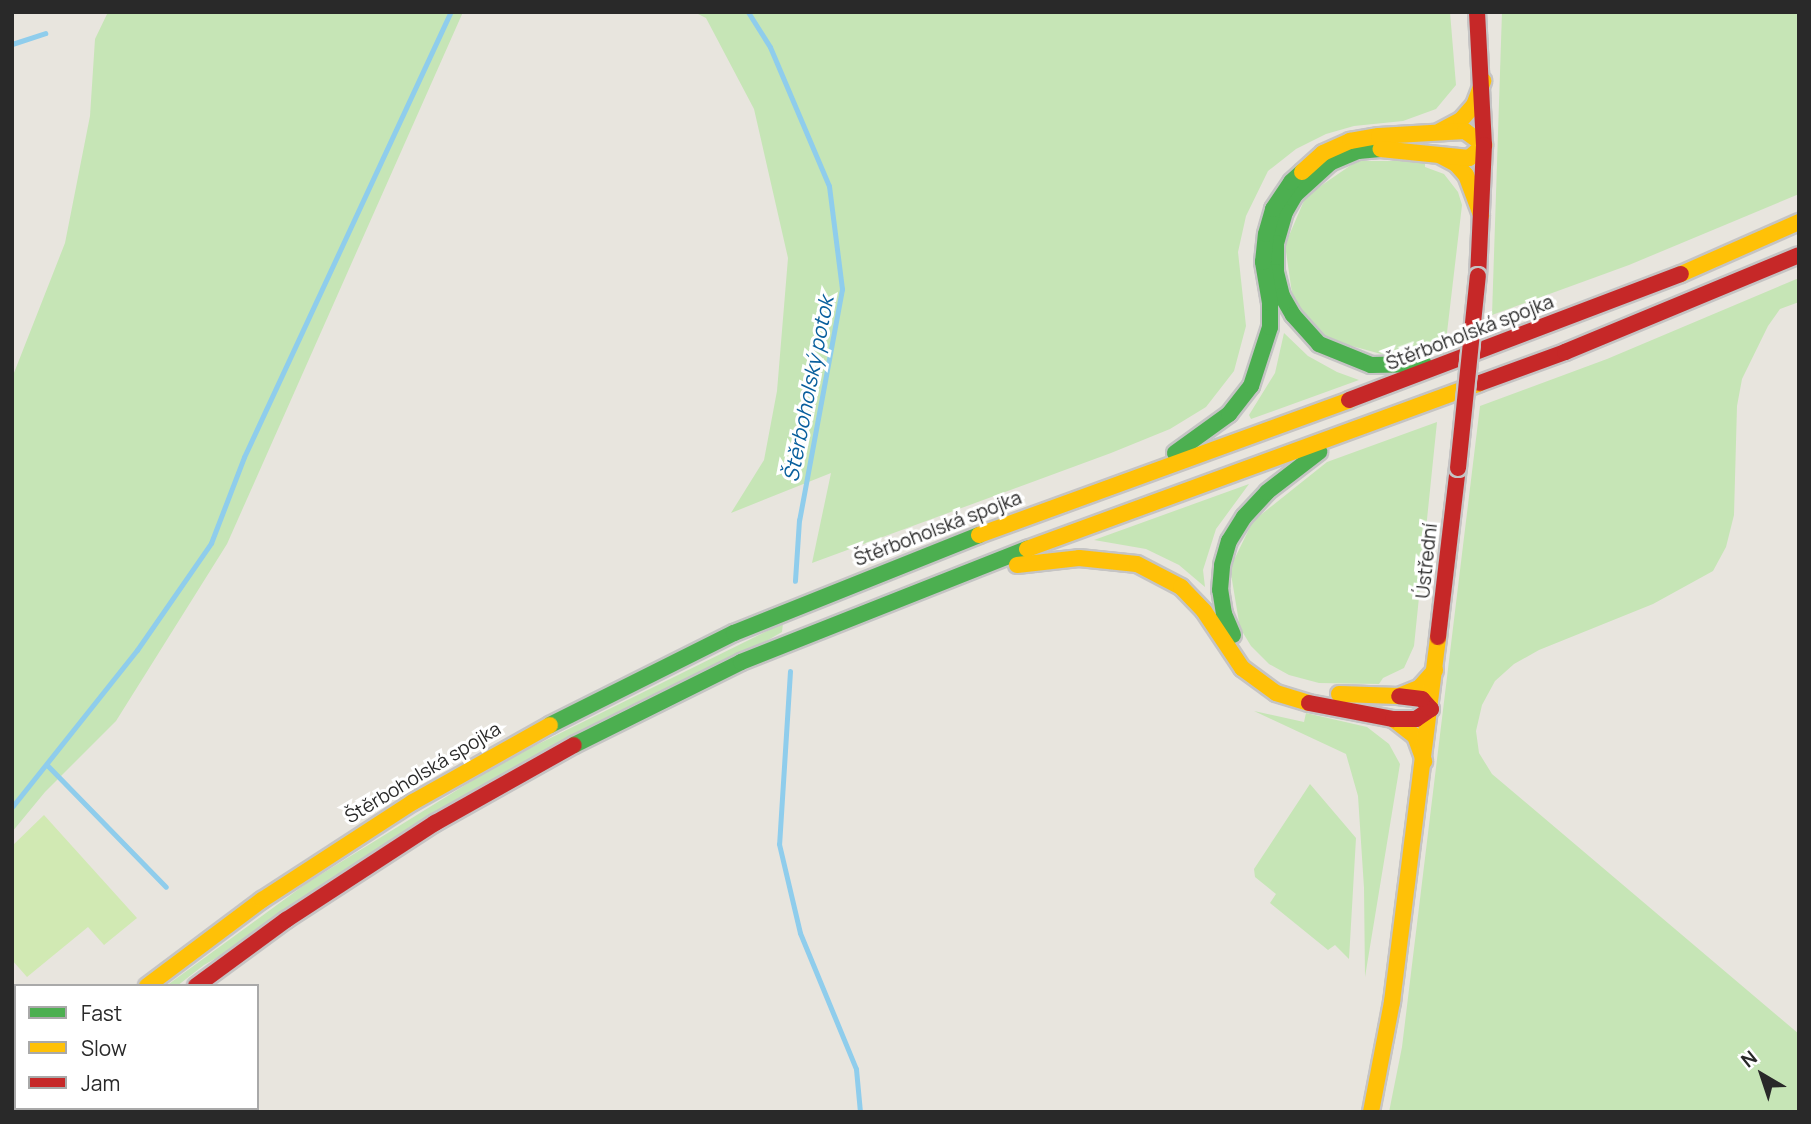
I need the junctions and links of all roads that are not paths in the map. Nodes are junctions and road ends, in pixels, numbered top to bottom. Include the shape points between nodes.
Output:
1 (1477, 12) edge
2 (1483, 81) junction
3 (1440, 131) junction
4 (1484, 145) junction
5 (1441, 156) junction
6 (1481, 215) junction
7 (1799, 222) edge
8 (1799, 255) edge
9 (1498, 346) junction
10 (1370, 424) junction
11 (1116, 485) junction
12 (955, 575) junction
13 (1436, 670) junction
14 (1399, 696) junction
15 (1431, 709) junction
16 (1394, 719) junction
17 (1424, 761) junction
18 (151, 984) edge
19 (199, 984) edge
20 (1371, 1112) edge

1 - 2 main road, Ústřední
2 - 3 main road via 1474,105 1461,120
2 - 4 main road, Ústřední
3 - 4 main road via 1465,131
3 - 11 main road via 1350,141 1323,153 1291,181 1273,209 1266,234 1263,262 1270,327 1251,386 1212,428
4 - 5 main road via 1469,158
4 - 6 main road, Ústřední
5 - 6 main road via 1466,175
5 - 9 main road via 1373,149 1344,156 1317,173 1295,195 1279,229 1275,258 1279,286 1293,315 1311,337 1359,362 1422,364
6 - 13 main road, Ústřední, bridge
7 - 9 main road, Štěrboholská spojka
8 - 10 main road via 1565,352
9 - 11 main road, Štěrboholská spojka
10 - 12 main road
10 - 14 main road via 1302,464 1254,505 1229,541 1220,590 1232,634 1252,660 1278,681 1313,692
11 - 18 main road, Štěrboholská spojka via 818,597 576,710 337,850
12 - 16 main road via 1063,559 1137,564 1191,596 1233,658 1263,686 1303,702
12 - 19 main road via 741,662 518,774 359,870
13 - 14 main road via 1419,688
13 - 15 main road, Ústřední
14 - 15 main road via 1422,699
15 - 16 main road via 1416,719
15 - 17 main road, Ústřední
16 - 17 main road via 1415,736
17 - 20 main road, Ústřední via 1392,1002

